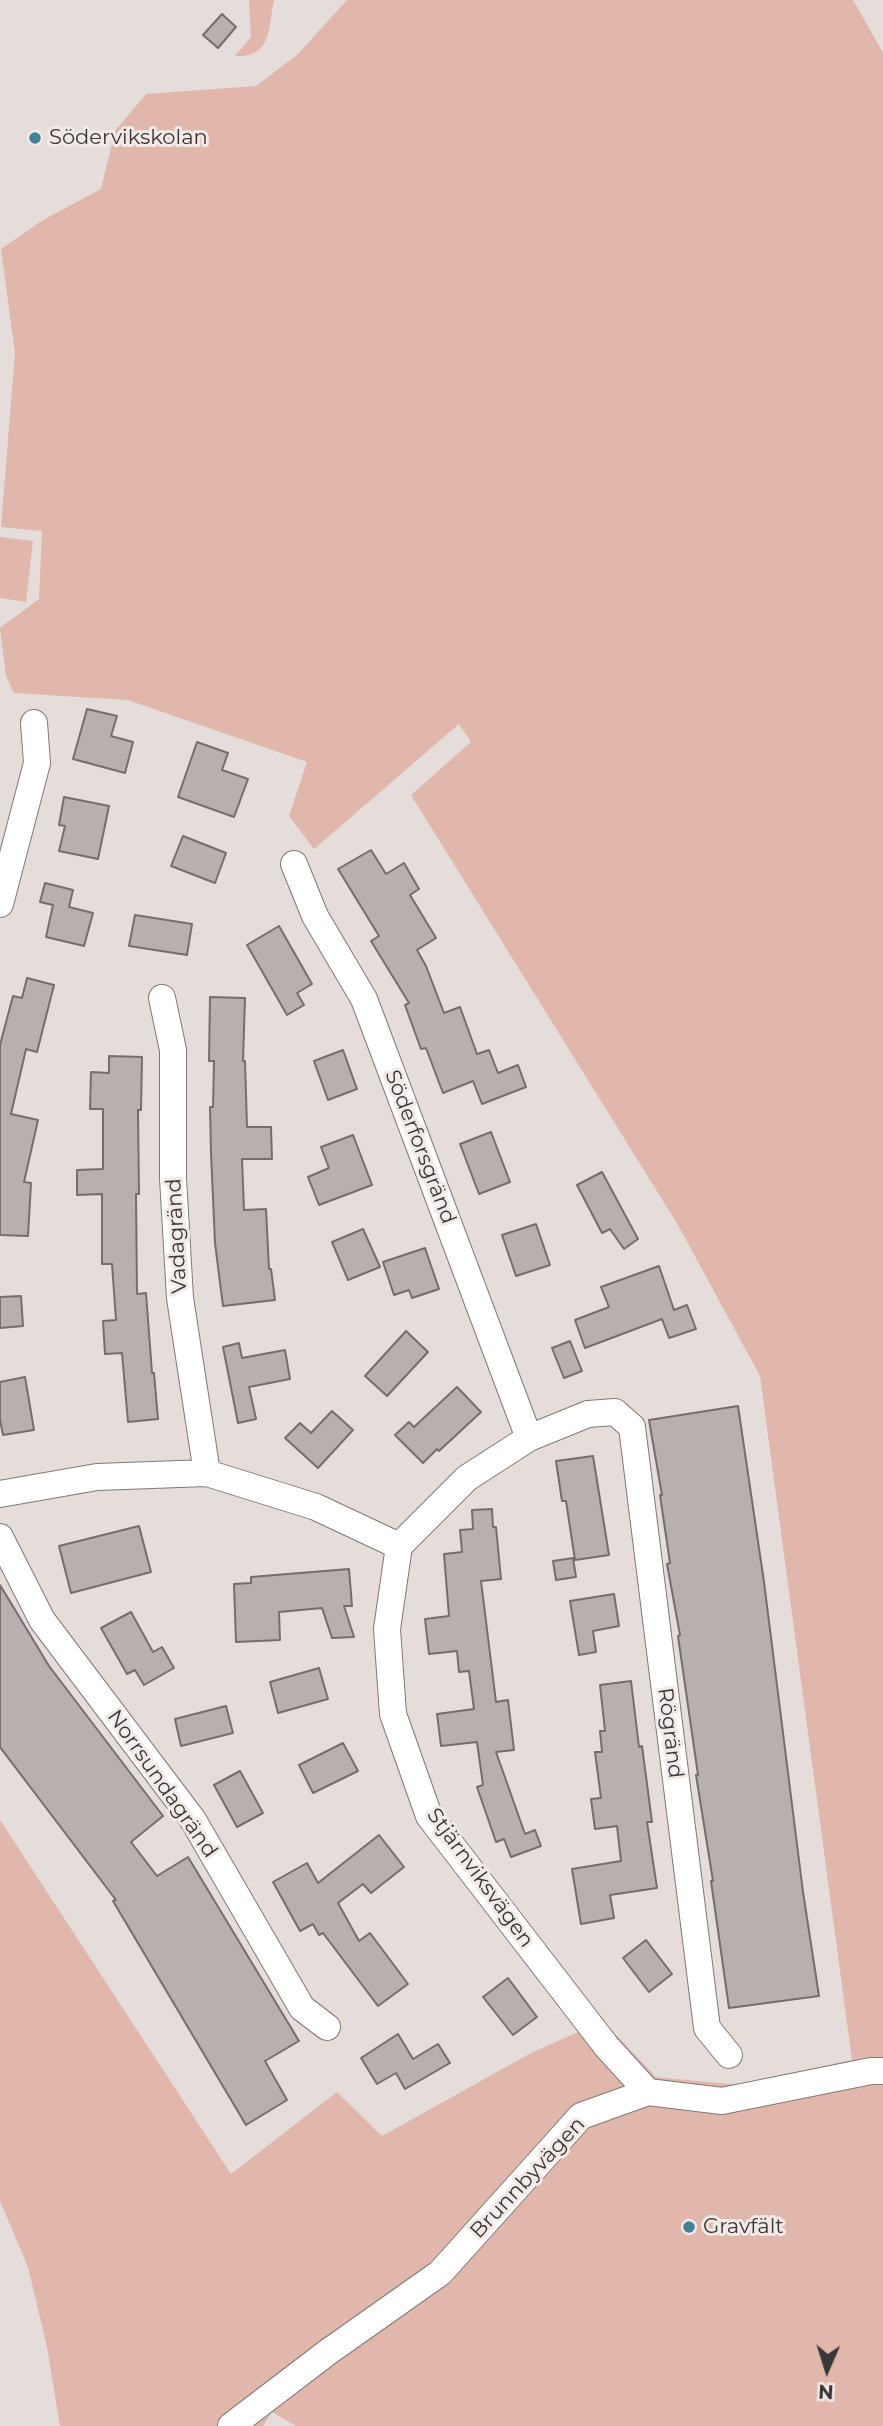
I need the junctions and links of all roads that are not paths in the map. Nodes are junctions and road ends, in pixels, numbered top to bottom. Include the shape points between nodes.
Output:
1 (34, 723) dead end
2 (294, 864) dead end
3 (0, 904) edge
4 (162, 998) dead end
5 (529, 1438) junction
6 (207, 1473) junction
7 (0, 1494) edge
8 (0, 1537) edge
9 (399, 1546) junction
10 (327, 2027) dead end
11 (729, 2054) dead end
12 (883, 2071) edge
13 (648, 2092) junction
14 (230, 2426) edge

1 - 3 street via 37,763
2 - 5 street, Söderforsgränd via 315,916 364,999
4 - 6 street, Vadagränd via 173,1051 173,1178 180,1298
5 - 9 street via 467,1478
5 - 11 street, Rögränd via 588,1414 615,1412 632,1427 707,2028
6 - 7 street via 97,1476
6 - 9 street via 316,1507
8 - 10 street, Norrsundagränd via 42,1620 193,1820 302,2008
9 - 13 street, Stjärnviksvägen via 387,1629 393,1714 429,1816 607,2047
12 - 13 street, Brunnbyvägen via 722,2101
13 - 14 street, Brunnbyvägen via 581,2116 440,2273

